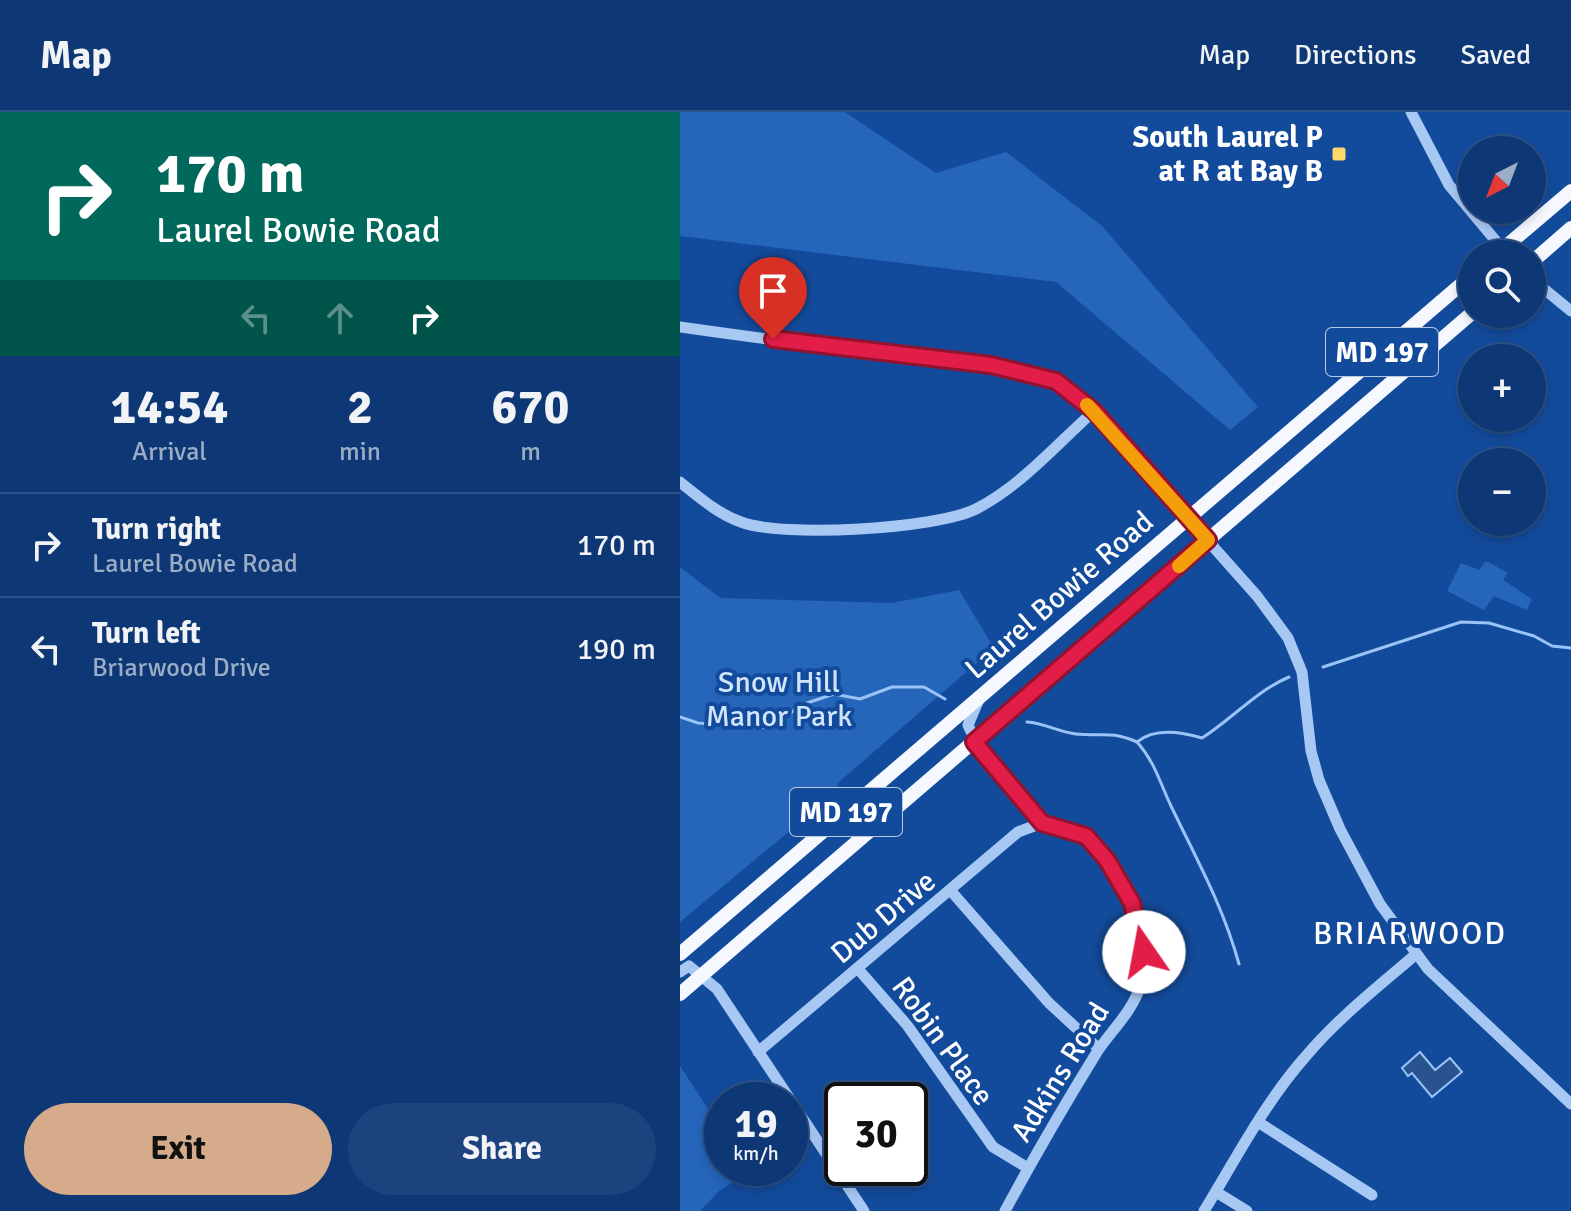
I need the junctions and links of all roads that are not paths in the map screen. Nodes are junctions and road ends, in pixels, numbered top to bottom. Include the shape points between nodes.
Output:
1 (1411, 112) edge
2 (1571, 191) edge
3 (1571, 228) edge
4 (1493, 240) edge
5 (1516, 240) edge
6 (1546, 250) edge
7 (1458, 287) edge
8 (1546, 290) edge
9 (1571, 311) edge
10 (1458, 325) edge
11 (680, 327) edge
12 (1094, 411) junction
13 (680, 482) edge
14 (1189, 519) junction
15 (1208, 540) junction
16 (980, 697) junction
17 (974, 742) junction
18 (1042, 823) junction
19 (951, 891) junction
20 (680, 954) edge
21 (1415, 955) junction
22 (859, 970) junction
23 (680, 972) edge
24 (703, 975) junction
25 (680, 994) edge
26 (1099, 1049) junction
27 (758, 1052) junction
28 (1571, 1104) edge
29 (1258, 1122) junction
30 (1028, 1168) junction
31 (1216, 1192) junction
32 (1372, 1195) dead end
33 (864, 1211) edge
34 (1005, 1211) edge
35 (1204, 1211) edge
36 (1247, 1211) edge

1 - 4 street via 1449,185
2 - 5 main road
3 - 6 main road
7 - 14 main road, Laurel Bowie Road / MD 197
8 - 9 street
10 - 15 main road, Laurel Bowie Road / MD 197
11 - 12 street via 1030,372 1065,386
12 - 13 street via 988,502 940,521 757,526 727,515
12 - 14 street
14 - 15 street
14 - 16 main road, Laurel Bowie Road / MD 197
15 - 17 main road, Laurel Bowie Road / MD 197
15 - 21 street via 1288,638 1304,681 1319,780 1380,904
16 - 17 street via 968,725
16 - 20 main road, Laurel Bowie Road / MD 197
17 - 18 street
17 - 24 main road, Laurel Bowie Road / MD 197
18 - 19 street, Dub Drive via 1018,832
18 - 26 street, Adkins Road via 1086,836 1118,877 1138,920 1142,983
19 - 22 street, Dub Drive
19 - 26 street via 1049,1003
21 - 28 street
21 - 29 street via 1316,1044
22 - 27 street, Dub Drive
22 - 30 street, Robin Place via 907,1025 993,1147
23 - 24 street via 689,966
24 - 25 main road, Laurel Bowie Road / MD 197
24 - 27 street
26 - 30 street, Adkins Road
27 - 33 street
29 - 31 street
29 - 32 street
30 - 34 street, Adkins Road
31 - 35 street
31 - 36 street

